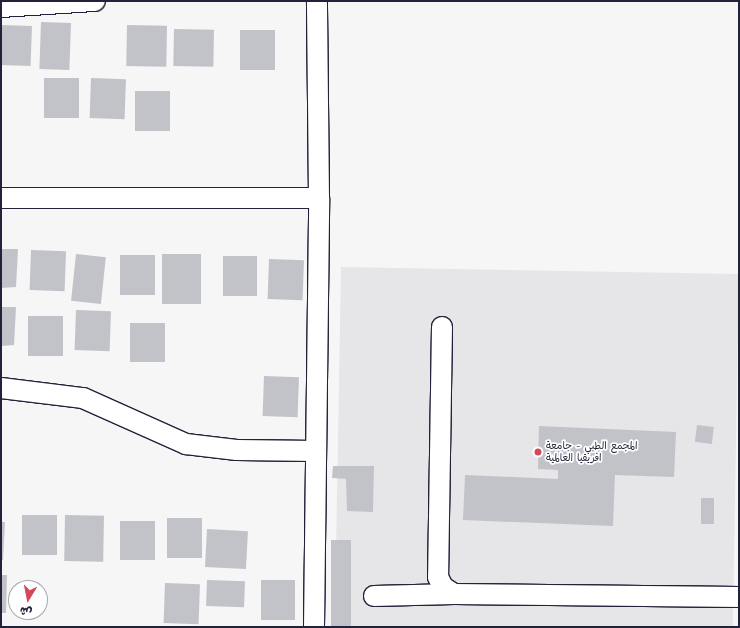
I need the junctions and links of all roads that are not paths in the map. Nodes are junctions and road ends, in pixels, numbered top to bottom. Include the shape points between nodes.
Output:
1 (95, 1) edge
2 (317, 1) edge
3 (1, 7) edge
4 (1, 198) edge
5 (319, 198) junction
6 (442, 327) dead end
7 (1, 388) edge
8 (316, 451) junction
9 (454, 594) junction
10 (374, 596) dead end
11 (739, 597) edge
12 (314, 627) edge

1 - 3 street
2 - 5 street
4 - 5 street
5 - 8 street
6 - 9 street via 438,577 443,587
7 - 8 street via 83,398 186,444 237,450
8 - 12 street
9 - 10 street
9 - 11 street

